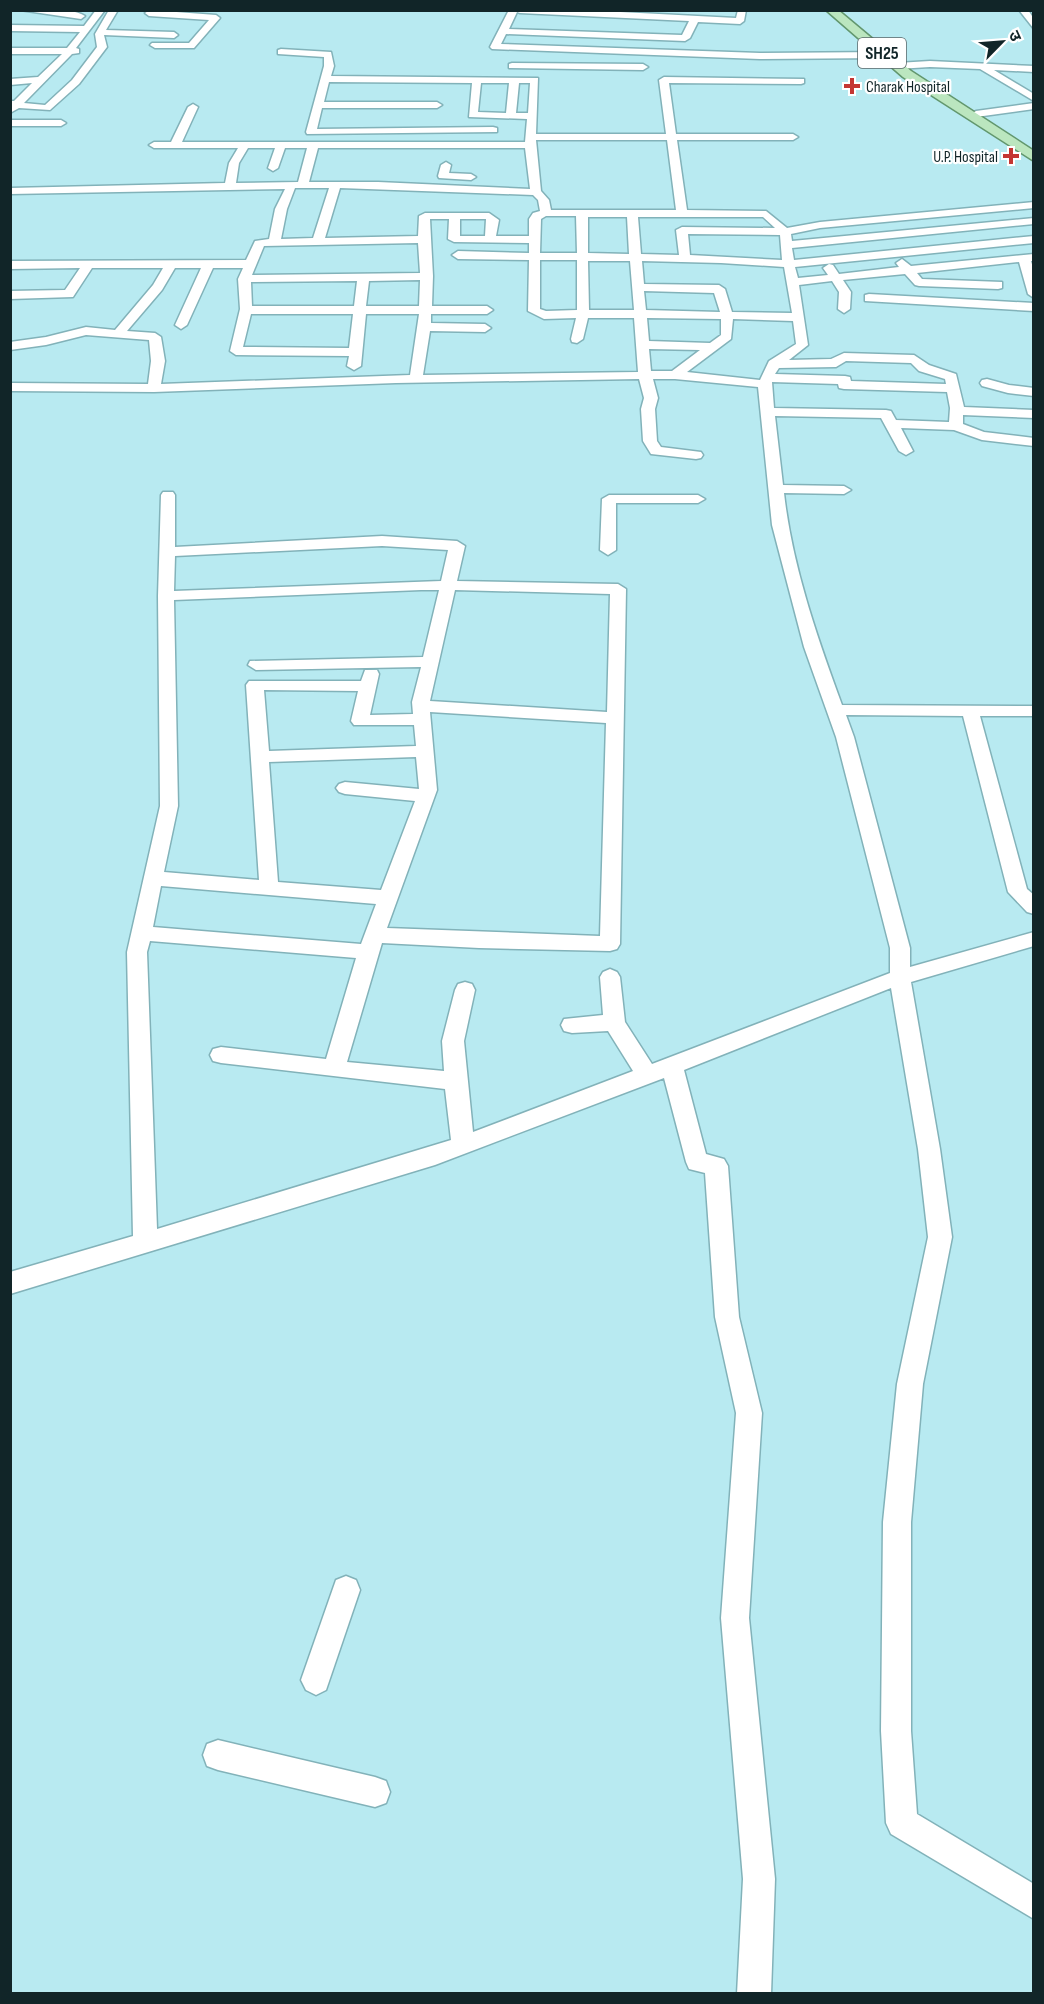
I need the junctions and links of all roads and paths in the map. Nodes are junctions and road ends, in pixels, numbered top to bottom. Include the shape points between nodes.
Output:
1 (24, 10) edge
2 (114, 10) edge
3 (514, 10) edge
4 (520, 10) edge
5 (742, 10) edge
6 (550, 11) edge
7 (591, 12) edge
8 (837, 12) edge
9 (44, 13) junction
10 (1027, 13) edge
11 (99, 14) edge
12 (632, 15) junction
13 (148, 16) edge
14 (661, 16) junction
15 (695, 19) junction
16 (1034, 26) edge
17 (10, 28) edge
18 (27, 28) junction
19 (87, 29) junction
20 (504, 31) junction
21 (100, 32) junction
22 (540, 32) junction
23 (583, 34) junction
24 (179, 35) dead end
25 (618, 35) junction
26 (190, 36) dead end
27 (202, 36) junction
28 (652, 37) junction
29 (155, 45) dead end
30 (536, 49) junction
31 (10, 51) edge
32 (69, 51) junction
33 (99, 51) junction
34 (281, 52) dead end
35 (646, 53) junction
36 (884, 55) junction
37 (901, 65) junction
38 (329, 66) junction
39 (340, 66) dead end
40 (442, 66) dead end
41 (499, 66) dead end
42 (982, 66) junction
43 (650, 67) dead end
44 (697, 68) dead end
45 (1017, 68) junction
46 (1034, 69) edge
47 (1034, 78) edge
48 (325, 79) junction
49 (40, 80) junction
50 (477, 80) junction
51 (514, 80) junction
52 (699, 80) junction
53 (801, 81) dead end
54 (10, 82) edge
55 (1034, 98) edge
56 (318, 105) junction
57 (358, 105) junction
58 (397, 105) junction
59 (437, 105) junction
60 (13, 106) edge
61 (1034, 106) edge
62 (193, 107) dead end
63 (47, 108) junction
64 (976, 114) junction
65 (511, 116) junction
66 (531, 116) junction
67 (36, 117) dead end
68 (10, 123) edge
69 (60, 123) dead end
70 (493, 130) dead end
71 (672, 136) junction
72 (793, 137) dead end
73 (154, 145) dead end
74 (175, 146) junction
75 (244, 146) junction
76 (281, 146) junction
77 (313, 146) junction
78 (531, 146) junction
79 (1034, 151) edge
80 (424, 157) dead end
81 (1034, 157) edge
82 (446, 165) dead end
83 (273, 168) dead end
84 (459, 176) junction
85 (486, 178) dead end
86 (532, 184) junction
87 (297, 185) junction
88 (336, 185) junction
89 (394, 186) junction
90 (230, 187) junction
91 (457, 189) junction
92 (10, 191) edge
93 (391, 202) dead end
94 (923, 204) dead end
95 (1034, 205) edge
96 (546, 213) junction
97 (582, 213) junction
98 (632, 213) junction
99 (682, 213) junction
100 (940, 214) junction
101 (454, 216) junction
102 (1034, 221) edge
103 (424, 239) junction
104 (490, 239) junction
105 (785, 239) junction
106 (1034, 239) edge
107 (533, 240) junction
108 (318, 242) junction
109 (274, 243) junction
110 (894, 253) junction
111 (458, 255) dead end
112 (534, 256) junction
113 (581, 258) junction
114 (634, 258) junction
115 (1029, 258) edge
116 (685, 259) junction
117 (823, 261) junction
118 (251, 264) junction
119 (788, 264) junction
120 (88, 265) junction
121 (208, 265) junction
122 (10, 266) edge
123 (171, 266) junction
124 (907, 268) junction
125 (873, 272) junction
126 (427, 276) junction
127 (363, 277) junction
128 (836, 277) junction
129 (244, 279) junction
130 (43, 280) junction
131 (792, 282) junction
132 (998, 285) dead end
133 (637, 287) junction
134 (1034, 294) edge
135 (10, 295) edge
136 (1034, 307) edge
137 (361, 309) junction
138 (844, 309) dead end
139 (248, 310) junction
140 (426, 310) junction
141 (487, 310) dead end
142 (582, 314) junction
143 (640, 314) junction
144 (727, 316) junction
145 (800, 317) junction
146 (181, 325) dead end
147 (424, 327) junction
148 (485, 328) dead end
149 (118, 334) junction
150 (577, 339) dead end
151 (643, 345) junction
152 (10, 346) edge
153 (715, 347) junction
154 (356, 352) junction
155 (774, 364) junction
156 (675, 375) junction
157 (645, 376) junction
158 (416, 379) junction
159 (352, 381) junction
160 (766, 381) junction
161 (987, 383) dead end
162 (10, 387) edge
163 (154, 388) junction
164 (953, 388) junction
165 (1034, 392) edge
166 (847, 399) junction
167 (957, 411) junction
168 (767, 412) junction
169 (1034, 414) edge
170 (891, 424) junction
171 (956, 426) junction
172 (1034, 442) edge
173 (906, 451) dead end
174 (696, 455) dead end
175 (776, 489) junction
176 (844, 490) dead end
177 (168, 495) dead end
178 (698, 500) dead end
179 (608, 550) dead end
180 (167, 552) junction
181 (448, 585) junction
182 (166, 597) junction
183 (375, 662) junction
184 (432, 662) junction
185 (256, 665) dead end
186 (368, 686) junction
187 (835, 710) junction
188 (970, 711) junction
189 (1034, 711) edge
190 (422, 713) junction
191 (615, 718) junction
192 (425, 751) junction
193 (260, 757) junction
194 (345, 788) dead end
195 (426, 796) junction
196 (153, 878) junction
197 (269, 887) junction
198 (389, 898) junction
199 (1034, 907) edge
200 (141, 933) junction
201 (1034, 939) edge
202 (371, 943) junction
203 (610, 977) dead end
204 (900, 978) junction
205 (465, 990) dead end
206 (614, 1023) junction
207 (572, 1025) dead end
208 (221, 1055) dead end
209 (672, 1066) junction
210 (334, 1069) junction
211 (647, 1075) junction
212 (455, 1081) junction
213 (463, 1146) junction
214 (145, 1242) junction
215 (10, 1282) edge
216 (346, 1590) dead end
217 (316, 1680) dead end
218 (218, 1755) dead end
219 (375, 1792) dead end
220 (1034, 1903) edge
221 (754, 1994) edge

1 - 9 street
2 - 21 street via 112,21
3 - 20 street
4 - 6 street
5 - 15 street via 740,21
6 - 7 street
6 - 22 street
7 - 12 street
7 - 23 street
8 - 36 main road, SH25
8 - 37 main road, SH25
9 - 11 street
9 - 18 street
10 - 16 street
11 - 19 street
12 - 14 street
12 - 25 street
13 - 27 street via 208,26
14 - 15 street
14 - 28 street
15 - 28 street via 685,38
17 - 18 street
18 - 19 street
19 - 32 street
20 - 22 street
20 - 30 street via 494,52
21 - 24 street
21 - 33 street
22 - 23 street
22 - 30 street
23 - 25 street
25 - 28 street
26 - 27 street
27 - 29 street via 191,46
28 - 35 street
30 - 35 street
31 - 32 street
32 - 33 street
32 - 49 street
33 - 63 street via 74,85
34 - 38 street via 328,54
35 - 36 street via 711,50 791,60
36 - 37 main road, SH25
37 - 42 street
37 - 64 main road, SH25
37 - 81 main road, SH25
38 - 39 street
38 - 48 street
40 - 59 street
41 - 43 street
42 - 45 street
42 - 55 street
44 - 52 street
45 - 46 street
45 - 47 street
48 - 56 street
48 - 57 street
49 - 54 street
49 - 60 street
50 - 51 street
50 - 59 street
50 - 65 street via 473,115
51 - 65 street
51 - 66 street via 535,80
52 - 53 street
52 - 71 street via 664,80
56 - 57 street
56 - 57 street via 310,132
57 - 58 street
57 - 58 street
57 - 58 street
58 - 59 street
58 - 59 street
58 - 59 street
59 - 70 street
60 - 63 street
61 - 64 street
62 - 74 street
63 - 67 street
64 - 79 main road, SH25
65 - 66 street
66 - 78 street
68 - 69 street
71 - 72 street
71 - 78 street
71 - 99 street
73 - 74 street
74 - 75 street
75 - 76 street
75 - 90 street via 234,163
76 - 77 street
76 - 83 street
77 - 78 street
77 - 87 street
78 - 80 street
78 - 86 street
82 - 84 street via 444,176
84 - 85 street
84 - 91 street
86 - 91 street via 525,193
86 - 96 street
87 - 88 street
87 - 90 street
87 - 109 street via 293,199 281,209
88 - 89 street
88 - 108 street via 325,198
89 - 91 street
89 - 93 street
90 - 92 street
94 - 100 street
95 - 100 street
96 - 97 street
96 - 107 street via 537,215
97 - 98 street
97 - 113 street
98 - 99 street
98 - 114 street
99 - 105 street via 766,214
100 - 105 street via 820,225
101 - 103 street via 425,216
101 - 104 street via 454,239
101 - 104 street via 489,216 493,220
102 - 105 street
103 - 108 street via 351,246
103 - 126 street
104 - 107 street
105 - 116 street via 682,230
105 - 119 street
106 - 110 street
107 - 112 street
108 - 109 street
109 - 118 street via 259,243
110 - 117 street
110 - 124 street
111 - 112 street
112 - 113 street
112 - 142 street via 534,311 544,315
113 - 114 street
113 - 142 street
114 - 116 street
114 - 133 street
115 - 124 street
115 - 134 street
116 - 119 street
117 - 119 street
117 - 128 street
118 - 121 street
118 - 129 street
119 - 131 street
120 - 123 street via 127,270
120 - 130 street
120 - 130 street via 69,294
121 - 123 street
121 - 146 street
122 - 130 street
123 - 149 street
124 - 125 street
124 - 132 street via 919,282
125 - 128 street
125 - 136 street via 879,280 875,298
126 - 127 street
126 - 140 street
127 - 129 street via 345,272
127 - 137 street
128 - 131 street
128 - 138 street via 845,292
129 - 139 street
130 - 135 street
131 - 145 street
133 - 143 street
133 - 144 street via 719,289
137 - 139 street
137 - 140 street
137 - 154 street
139 - 154 street via 239,330 236,351
140 - 141 street
140 - 147 street
142 - 143 street
142 - 150 street
143 - 144 street
143 - 151 street
144 - 145 street
144 - 153 street via 727,336
145 - 155 street via 802,345
147 - 148 street
147 - 158 street
149 - 152 street via 86,331
149 - 163 street via 154,337 158,361
151 - 153 street
151 - 157 street
153 - 156 street
154 - 159 street
155 - 160 street
155 - 164 street via 836,363 844,357 914,359 924,368 951,377
156 - 157 street
156 - 160 street
157 - 158 street
157 - 174 street via 651,398 650,441 656,451
158 - 159 street
159 - 163 street
160 - 166 street via 844,380
160 - 168 street
161 - 165 street
162 - 163 street
164 - 166 street
164 - 167 street
166 - 168 street
166 - 170 street via 886,414
167 - 169 street
167 - 171 street
168 - 175 street
170 - 171 street
170 - 173 street
171 - 172 street via 982,436
175 - 176 street
175 - 187 street via 780,525 810,638
177 - 180 street
178 - 179 street via 609,499
180 - 181 street via 382,541 457,546
180 - 182 street
181 - 182 street
181 - 184 street
181 - 191 street via 618,589
182 - 196 street via 169,807
183 - 184 street
183 - 185 street
183 - 186 street
184 - 190 street
186 - 190 street via 360,721
186 - 193 street via 255,685
187 - 188 street
187 - 204 street via 900,948
188 - 189 street
188 - 199 street via 1018,892
190 - 191 street
190 - 192 street
191 - 202 street via 610,944
192 - 193 street
192 - 195 street
193 - 197 street
194 - 195 street
195 - 198 street
196 - 197 street
196 - 200 street
197 - 198 street
198 - 202 street
200 - 202 street
200 - 214 street via 137,952
201 - 204 street
202 - 210 street
203 - 206 street
204 - 209 street
204 - 220 street via 940,1237 910,1384 897,1522 896,1731 902,1823
205 - 212 street via 453,1041
206 - 207 street
206 - 211 street
208 - 210 street
209 - 211 street
209 - 221 street via 697,1162 716,1166 727,1317 749,1413 735,1618 759,1879
210 - 212 street
211 - 213 street
212 - 213 street
213 - 214 street
214 - 215 street
216 - 217 street
218 - 219 street

